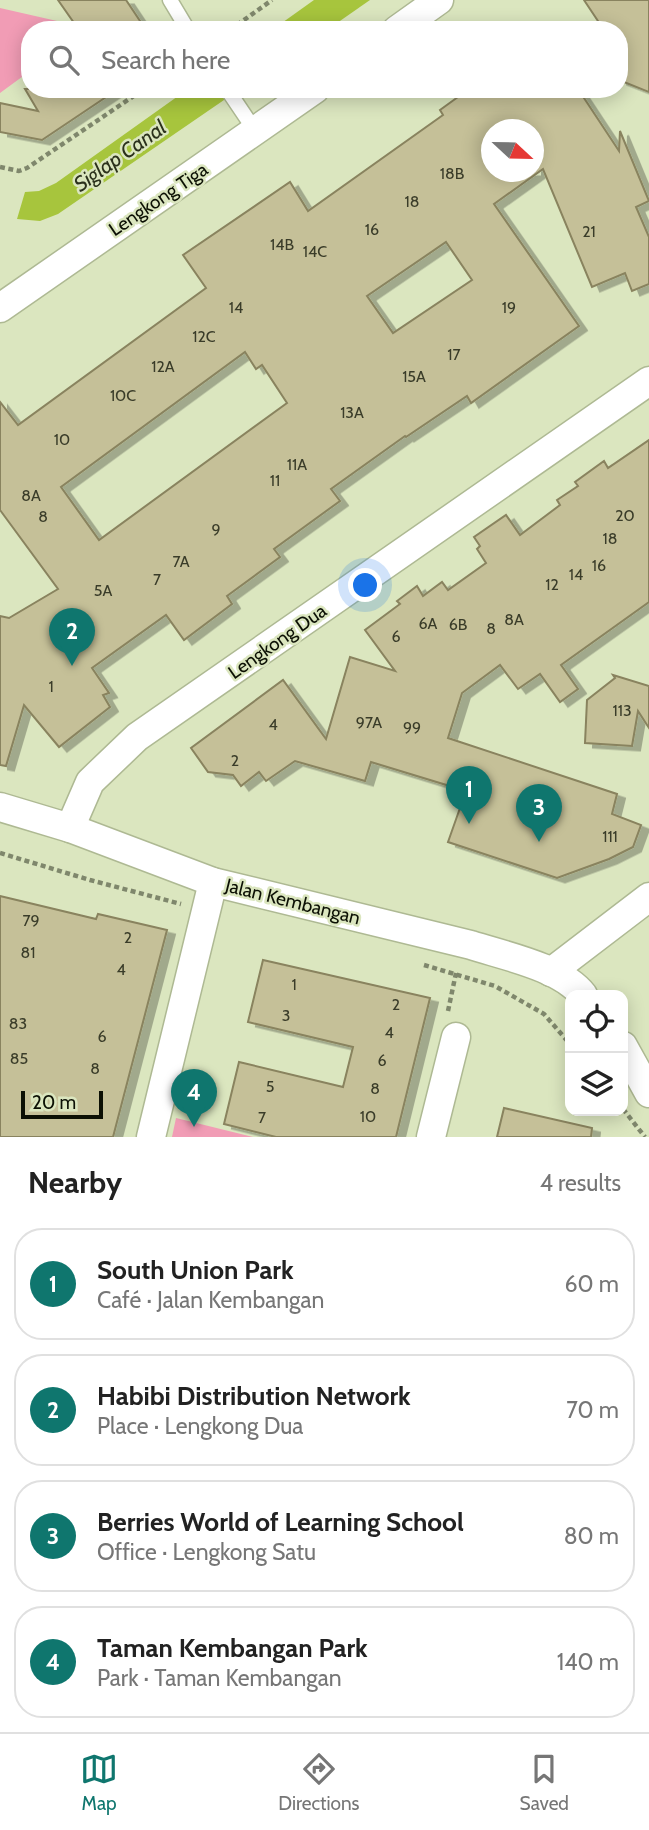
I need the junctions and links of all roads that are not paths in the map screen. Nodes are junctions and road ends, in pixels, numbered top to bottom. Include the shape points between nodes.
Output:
1 (170, 0) edge
2 (439, 0) edge
3 (183, 21) edge
4 (410, 21) edge
5 (233, 98) edge
6 (303, 98) edge
7 (256, 132) junction
8 (0, 307) edge
9 (649, 381) edge
10 (0, 807) edge
11 (70, 828) junction
12 (214, 882) junction
13 (649, 897) edge
14 (551, 972) junction
15 (579, 990) edge
16 (456, 1037) dead end
17 (627, 1053) edge
18 (649, 1093) edge
19 (151, 1137) edge
20 (431, 1137) edge

1 - 3 lane
2 - 4 street
5 - 7 lane
6 - 7 street, Lengkong Tiga
7 - 8 street, Lengkong Tiga
9 - 11 street, Lengkong Dua via 137,737 90,782
10 - 11 street, Jalan Kembangan
11 - 12 street, Jalan Kembangan
12 - 14 street, Jalan Kembangan via 471,946
12 - 19 street
13 - 14 street
14 - 15 street, Jalan Kembangan
16 - 20 street
17 - 18 street

